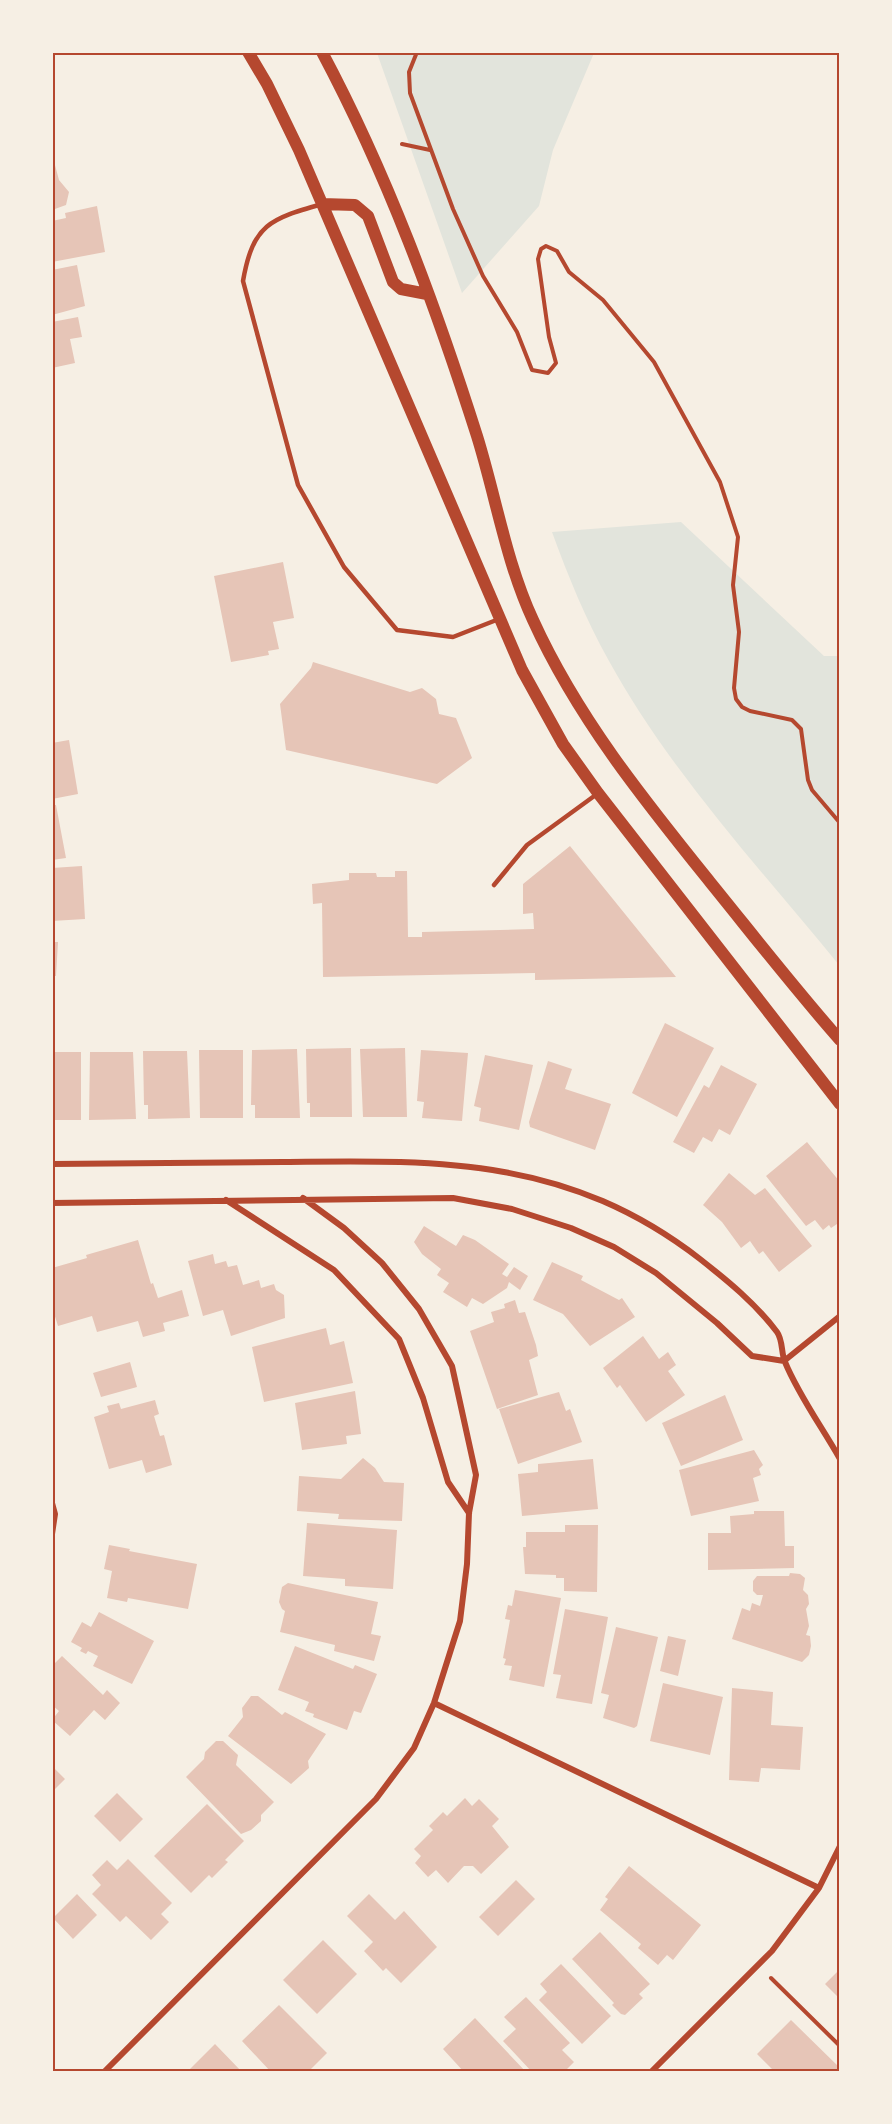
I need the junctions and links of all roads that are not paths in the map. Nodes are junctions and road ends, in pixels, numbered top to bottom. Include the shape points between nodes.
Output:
1 (248, 52) edge
2 (322, 52) edge
3 (322, 204) junction
4 (427, 294) junction
5 (499, 619) junction
6 (598, 793) junction
7 (494, 885) dead end
8 (840, 1041) edge
9 (840, 1104) edge
10 (52, 1164) edge
11 (303, 1198) junction
12 (225, 1199) junction
13 (52, 1203) edge
14 (840, 1316) edge
15 (784, 1361) junction
16 (840, 1459) edge
17 (52, 1503) edge
18 (469, 1513) junction
19 (52, 1534) edge
20 (434, 1703) junction
21 (840, 1846) edge
22 (819, 1888) junction
23 (104, 2072) edge
24 (651, 2072) edge

1 - 3 main road via 267,84
2 - 4 main road via 386,183
3 - 4 main road via 355,205 368,216 393,282
3 - 5 main road
3 - 5 lane via 264,226 248,254 243,281 298,485 344,567 397,630 453,637
4 - 8 main road via 477,436 521,593 564,681 654,813
5 - 6 main road via 558,735
6 - 7 lane via 527,845
6 - 9 main road
10 - 15 street via 384,1161 471,1165 523,1175 582,1191 634,1215 681,1245 738,1289 779,1334
11 - 12 street
11 - 15 street via 453,1198 512,1209 571,1228 614,1247 656,1273 752,1356
11 - 18 street via 382,1263 419,1309 452,1366 476,1475
12 - 13 street
12 - 18 street via 334,1270 399,1339 423,1398 448,1482
14 - 15 street
15 - 16 street
17 - 19 street
18 - 20 street via 468,1564 459,1621
20 - 22 street
20 - 23 street via 414,1748 376,1799
21 - 22 street
22 - 24 street via 772,1951

